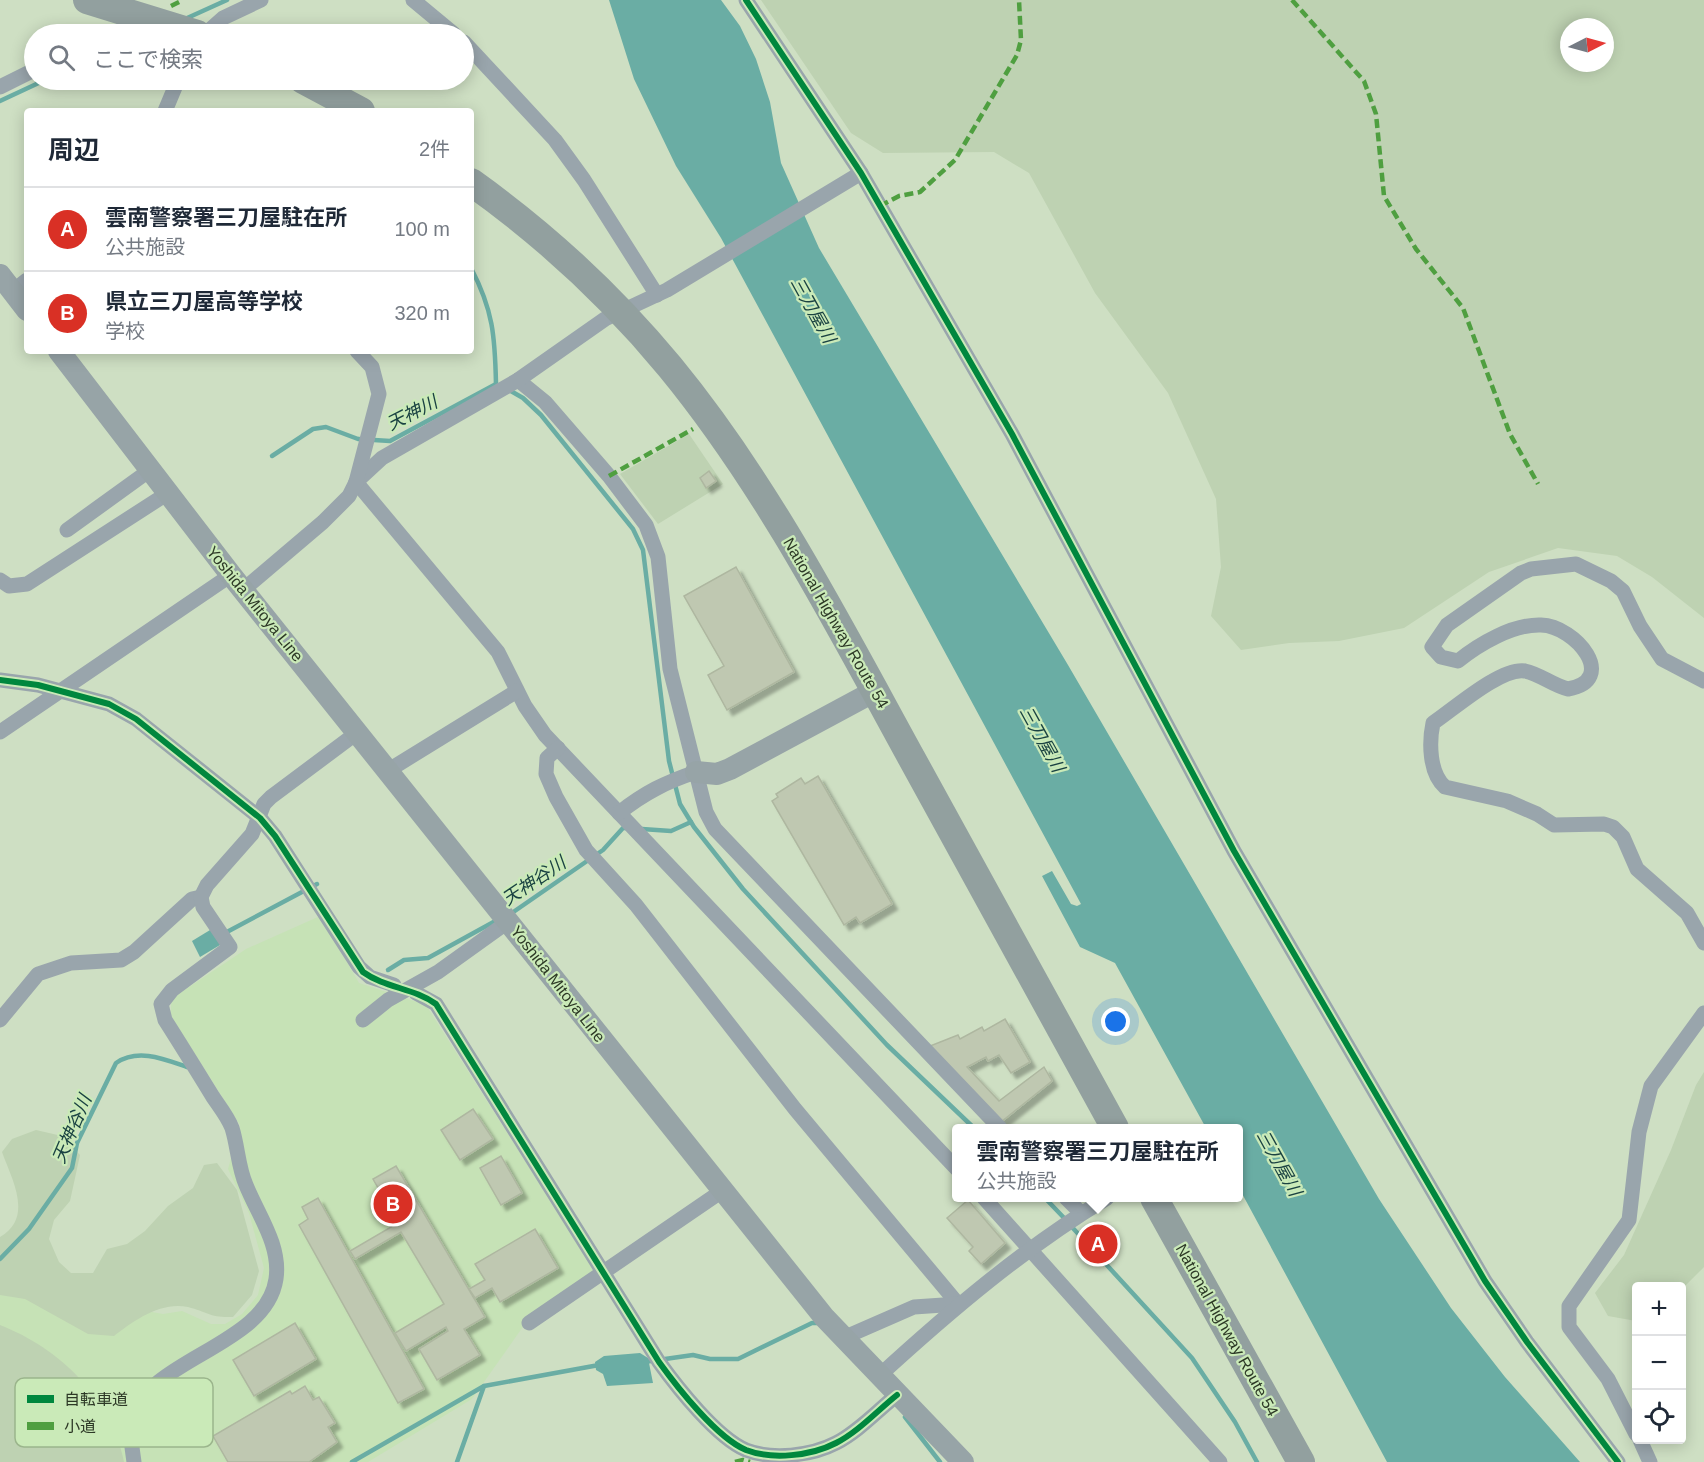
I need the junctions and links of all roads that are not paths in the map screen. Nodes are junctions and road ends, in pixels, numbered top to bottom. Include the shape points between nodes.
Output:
1 (87, 0) edge
2 (261, 0) edge
3 (413, 0) edge
4 (746, 0) edge
5 (135, 15) junction
6 (131, 24) edge
7 (164, 24) edge
8 (216, 24) edge
9 (442, 24) edge
10 (474, 53) edge
11 (24, 75) edge
12 (0, 87) edge
13 (174, 90) edge
14 (322, 90) edge
15 (166, 108) edge
16 (355, 108) edge
17 (857, 175) junction
18 (474, 184) edge
19 (9, 282) edge
20 (662, 293) junction
21 (24, 305) edge
22 (621, 311) junction
23 (61, 354) edge
24 (360, 354) edge
25 (518, 380) junction
26 (150, 470) junction
27 (356, 482) junction
28 (168, 493) junction
29 (67, 530) dead end
30 (0, 580) edge
31 (237, 583) junction
32 (0, 680) edge
33 (1704, 681) edge
34 (517, 690) junction
35 (58, 691) junction
36 (875, 691) junction
37 (0, 732) edge
38 (357, 732) junction
39 (558, 748) junction
40 (389, 770) junction
41 (696, 772) junction
42 (619, 813) junction
43 (260, 818) junction
44 (201, 897) junction
45 (509, 921) junction
46 (1704, 943) edge
47 (394, 985) dead end
48 (416, 993) dead end
49 (1704, 1013) edge
50 (0, 1020) edge
51 (363, 1020) dead end
52 (996, 1124) edge
53 (1113, 1124) edge
54 (952, 1164) edge
55 (722, 1191) junction
56 (989, 1202) edge
57 (1070, 1202) edge
58 (1099, 1202) edge
59 (1157, 1202) edge
60 (1079, 1215) junction
61 (1032, 1250) junction
62 (604, 1272) junction
63 (958, 1304) junction
64 (529, 1323) dead end
65 (843, 1338) junction
66 (879, 1376) junction
67 (164, 1378) edge
68 (897, 1395) junction
69 (1632, 1426) edge
70 (1642, 1444) edge
71 (133, 1447) edge
72 (134, 1462) edge
73 (963, 1462) edge
74 (1220, 1462) edge
75 (1301, 1462) edge
76 (1618, 1462) edge
77 (1650, 1462) edge

1 - 5 highway
2 - 8 street
3 - 9 street
4 - 17 street
5 - 6 street
5 - 7 highway
10 - 20 street via 555,140
11 - 12 street
13 - 15 street
14 - 16 highway
17 - 20 street
17 - 76 street via 1012,435 1234,851 1479,1271
18 - 22 highway, National Highway Route 54 via 530,228
19 - 21 main road
20 - 22 street
22 - 25 street
22 - 36 highway, National Highway Route 54 via 725,439 773,513
23 - 26 main road, Yoshida Mitoya Line
24 - 27 street via 372,367 379,394
25 - 27 street via 382,458
25 - 41 street via 545,402 646,525 658,557 670,669
26 - 28 main road, Yoshida Mitoya Line
26 - 29 street
27 - 31 street via 349,496 323,522
27 - 34 street via 498,652
28 - 30 street via 27,584 9,586
28 - 31 main road, Yoshida Mitoya Line
31 - 35 street
31 - 38 main road, Yoshida Mitoya Line
32 - 35 street
33 - 46 street via 1662,659 1644,634 1623,591 1576,564 1531,569 1447,625 1432,647 1441,657 1458,661 1490,640 1543,625 1565,632 1588,653 1590,674 1582,685 1568,689 1538,675 1510,671 1433,723 1430,735 1434,769 1445,787 1507,801 1554,825 1613,827 1623,837 1637,868 1687,913
34 - 39 street via 533,719
34 - 40 street
35 - 37 street
35 - 43 street via 109,704 136,719
36 - 41 main road via 730,770 717,774
36 - 53 highway, National Highway Route 54
38 - 40 main road, Yoshida Mitoya Line
38 - 43 street via 271,797
39 - 42 street
39 - 63 street via 547,758 546,774 586,850 636,905 795,1109
40 - 45 main road, Yoshida Mitoya Line
41 - 42 street via 664,782
41 - 52 street via 706,812 715,829
42 - 54 street
43 - 44 street via 252,834
43 - 47 street via 363,972
44 - 50 street via 192,899 120,960 71,963 38,974
44 - 67 street via 203,907 230,946 164,996 162,1011 231,1126 245,1183 272,1240 276,1280 269,1298 250,1320
45 - 51 street
45 - 55 main road, Yoshida Mitoya Line
48 - 62 street via 436,1004
49 - 69 street via 1651,1086 1639,1132 1629,1220 1569,1306 1569,1327 1608,1379
55 - 62 street
55 - 65 main road, Yoshida Mitoya Line
56 - 61 street
57 - 60 street
58 - 60 street
59 - 75 highway, National Highway Route 54
60 - 61 street
61 - 63 street
61 - 74 street
62 - 64 street
62 - 68 street via 683,1394 731,1441 746,1450 775,1455 820,1450 838,1442
63 - 65 street via 914,1307
63 - 66 street
65 - 66 main road, Yoshida Mitoya Line
66 - 68 main road, Yoshida Mitoya Line
68 - 73 main road, Yoshida Mitoya Line
70 - 77 street
71 - 72 street

